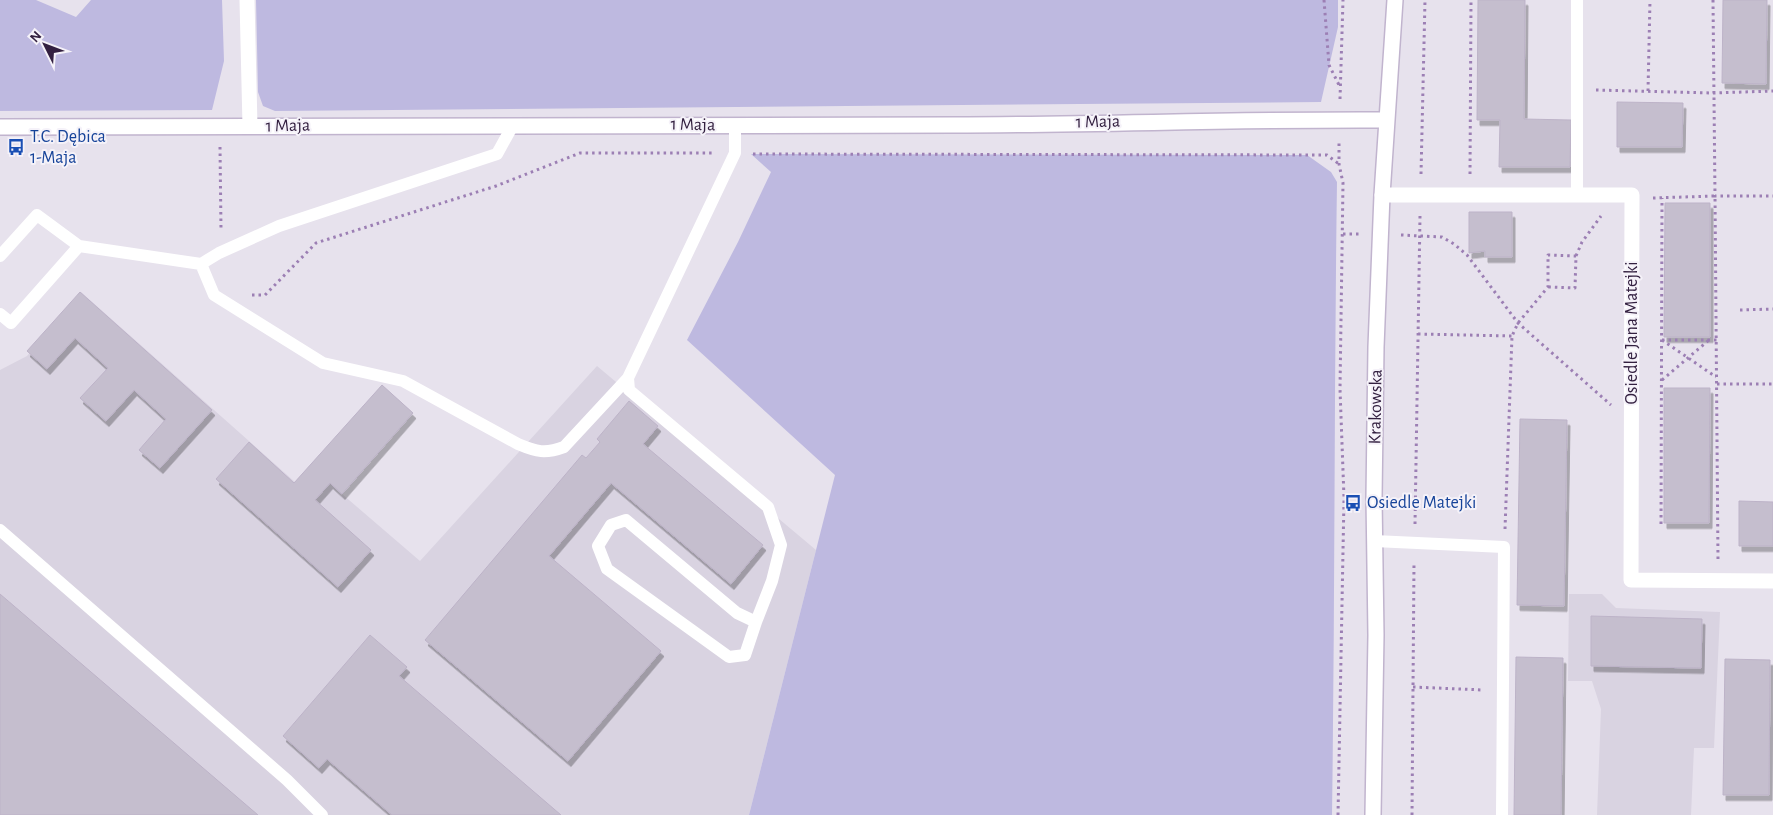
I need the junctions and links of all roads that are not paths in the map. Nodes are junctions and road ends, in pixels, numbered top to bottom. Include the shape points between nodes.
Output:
1 (247, 0) edge
2 (1395, 0) edge
3 (1578, 0) edge
4 (1386, 120) junction
5 (250, 126) junction
6 (513, 126) junction
7 (735, 126) junction
8 (0, 127) edge
9 (1382, 195) junction
10 (1577, 195) junction
11 (79, 246) junction
12 (0, 256) edge
13 (201, 264) junction
14 (0, 314) edge
15 (628, 378) junction
16 (0, 530) edge
17 (1374, 541) junction
18 (1773, 581) edge
19 (756, 622) junction
20 (322, 815) edge
21 (1373, 815) edge
22 (1502, 815) edge

1 - 5 street
2 - 4 street, Krakowska
3 - 10 lane
4 - 7 street, 1 Maja
4 - 9 street, Krakowska
5 - 6 street, 1 Maja
5 - 8 street, 1 Maja
6 - 7 street, 1 Maja
6 - 13 lane via 497,154 279,226
7 - 15 lane via 735,153
9 - 10 street, Osiedle Jana Matejki
9 - 17 street, Krakowska
10 - 18 street, Osiedle Jana Matejki via 1632,195 1631,580
11 - 12 lane via 37,216
11 - 13 lane
11 - 14 lane via 11,323
13 - 15 lane via 214,295 323,363 403,381 536,452 552,452 564,447
15 - 19 lane via 629,390 768,507 781,545 772,581
16 - 20 lane via 287,780
17 - 21 street, Krakowska
17 - 22 lane via 1504,547
19 - 19 lane via 737,613 626,520 611,525 598,546 607,569 729,657 745,655

